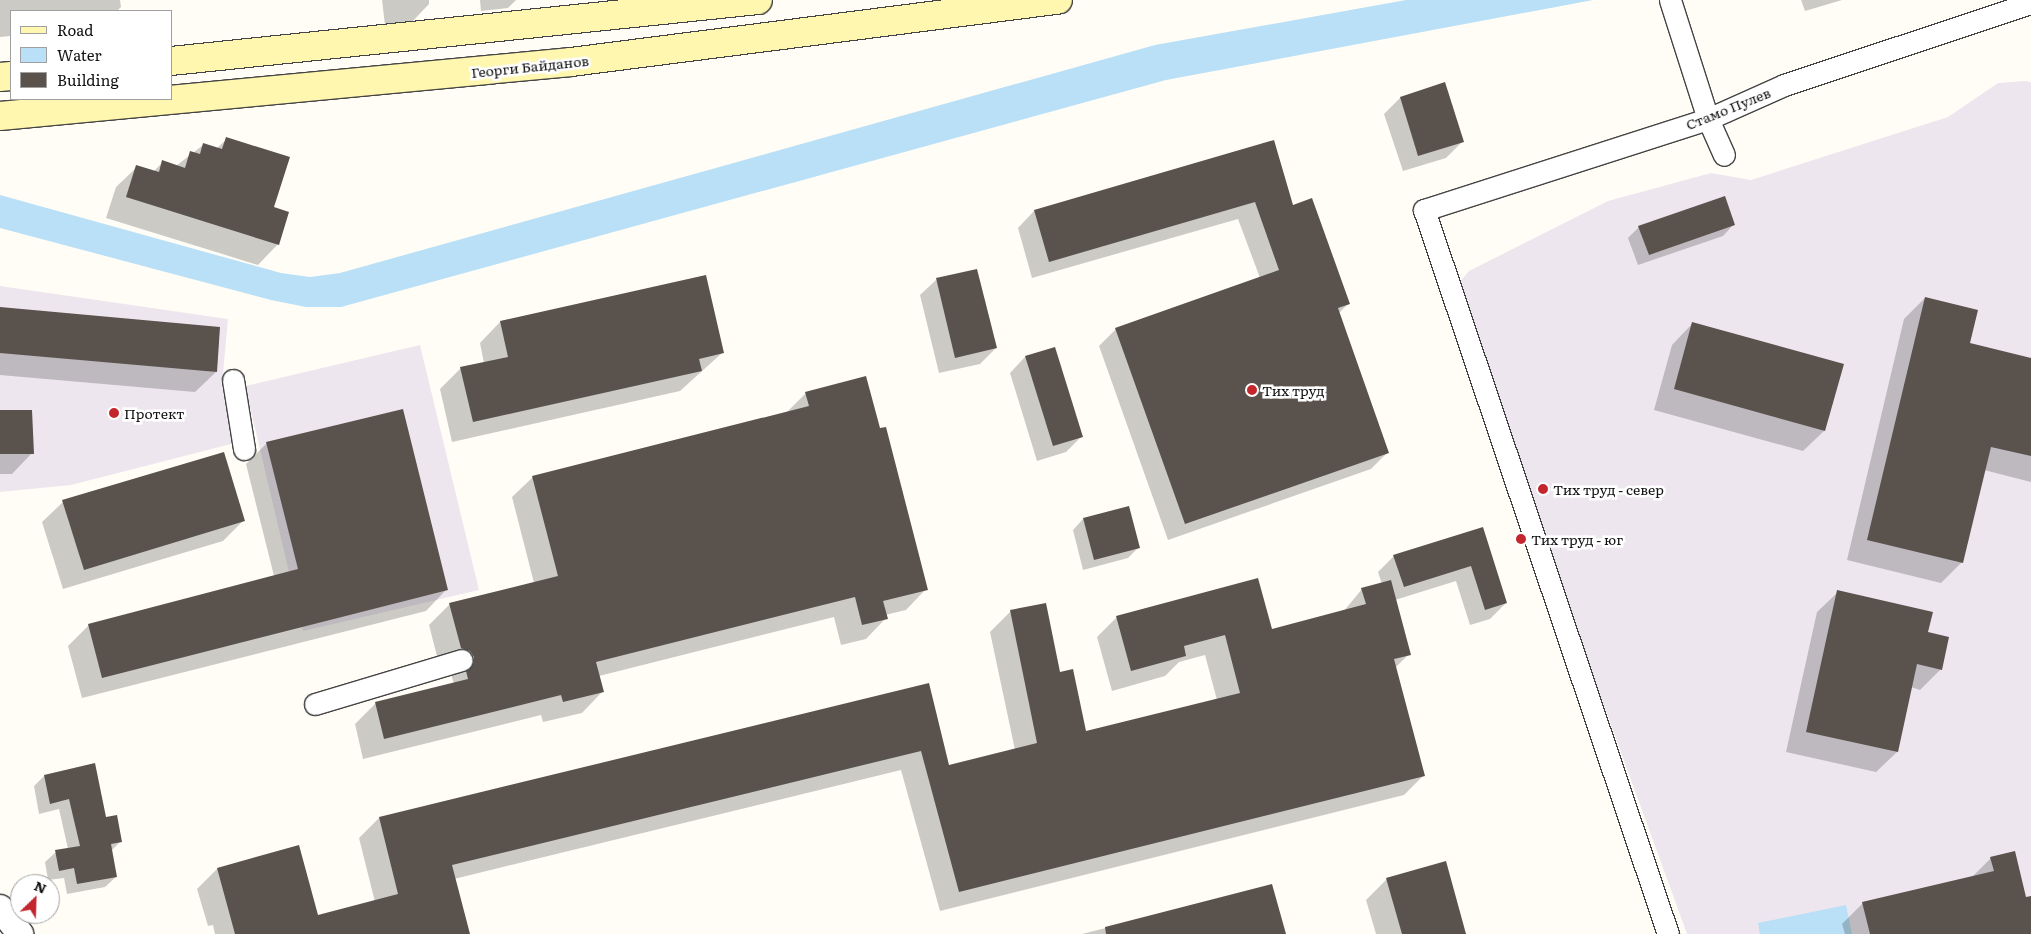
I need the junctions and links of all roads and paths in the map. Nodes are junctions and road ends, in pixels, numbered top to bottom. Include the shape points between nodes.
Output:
1 (758, 0) edge
2 (1058, 0) edge
3 (1670, 0) edge
4 (2021, 3) edge
5 (172, 61) edge
6 (169, 100) edge
7 (172, 100) edge
8 (0, 116) edge
9 (1708, 118) junction
10 (1724, 155) dead end
11 (233, 380) dead end
12 (244, 448) dead end
13 (462, 660) dead end
14 (315, 704) dead end
15 (0, 908) edge
16 (20, 934) edge
17 (1668, 934) edge

1 - 5 main road
2 - 7 main road, Георги Байданов via 570,62
3 - 9 street
4 - 9 street, Стамо Пулев via 1784,85
6 - 8 main road, Георги Байданов
9 - 10 street
9 - 17 street, Стамо Пулев via 1424,210
11 - 12 street
13 - 14 street
15 - 16 street

